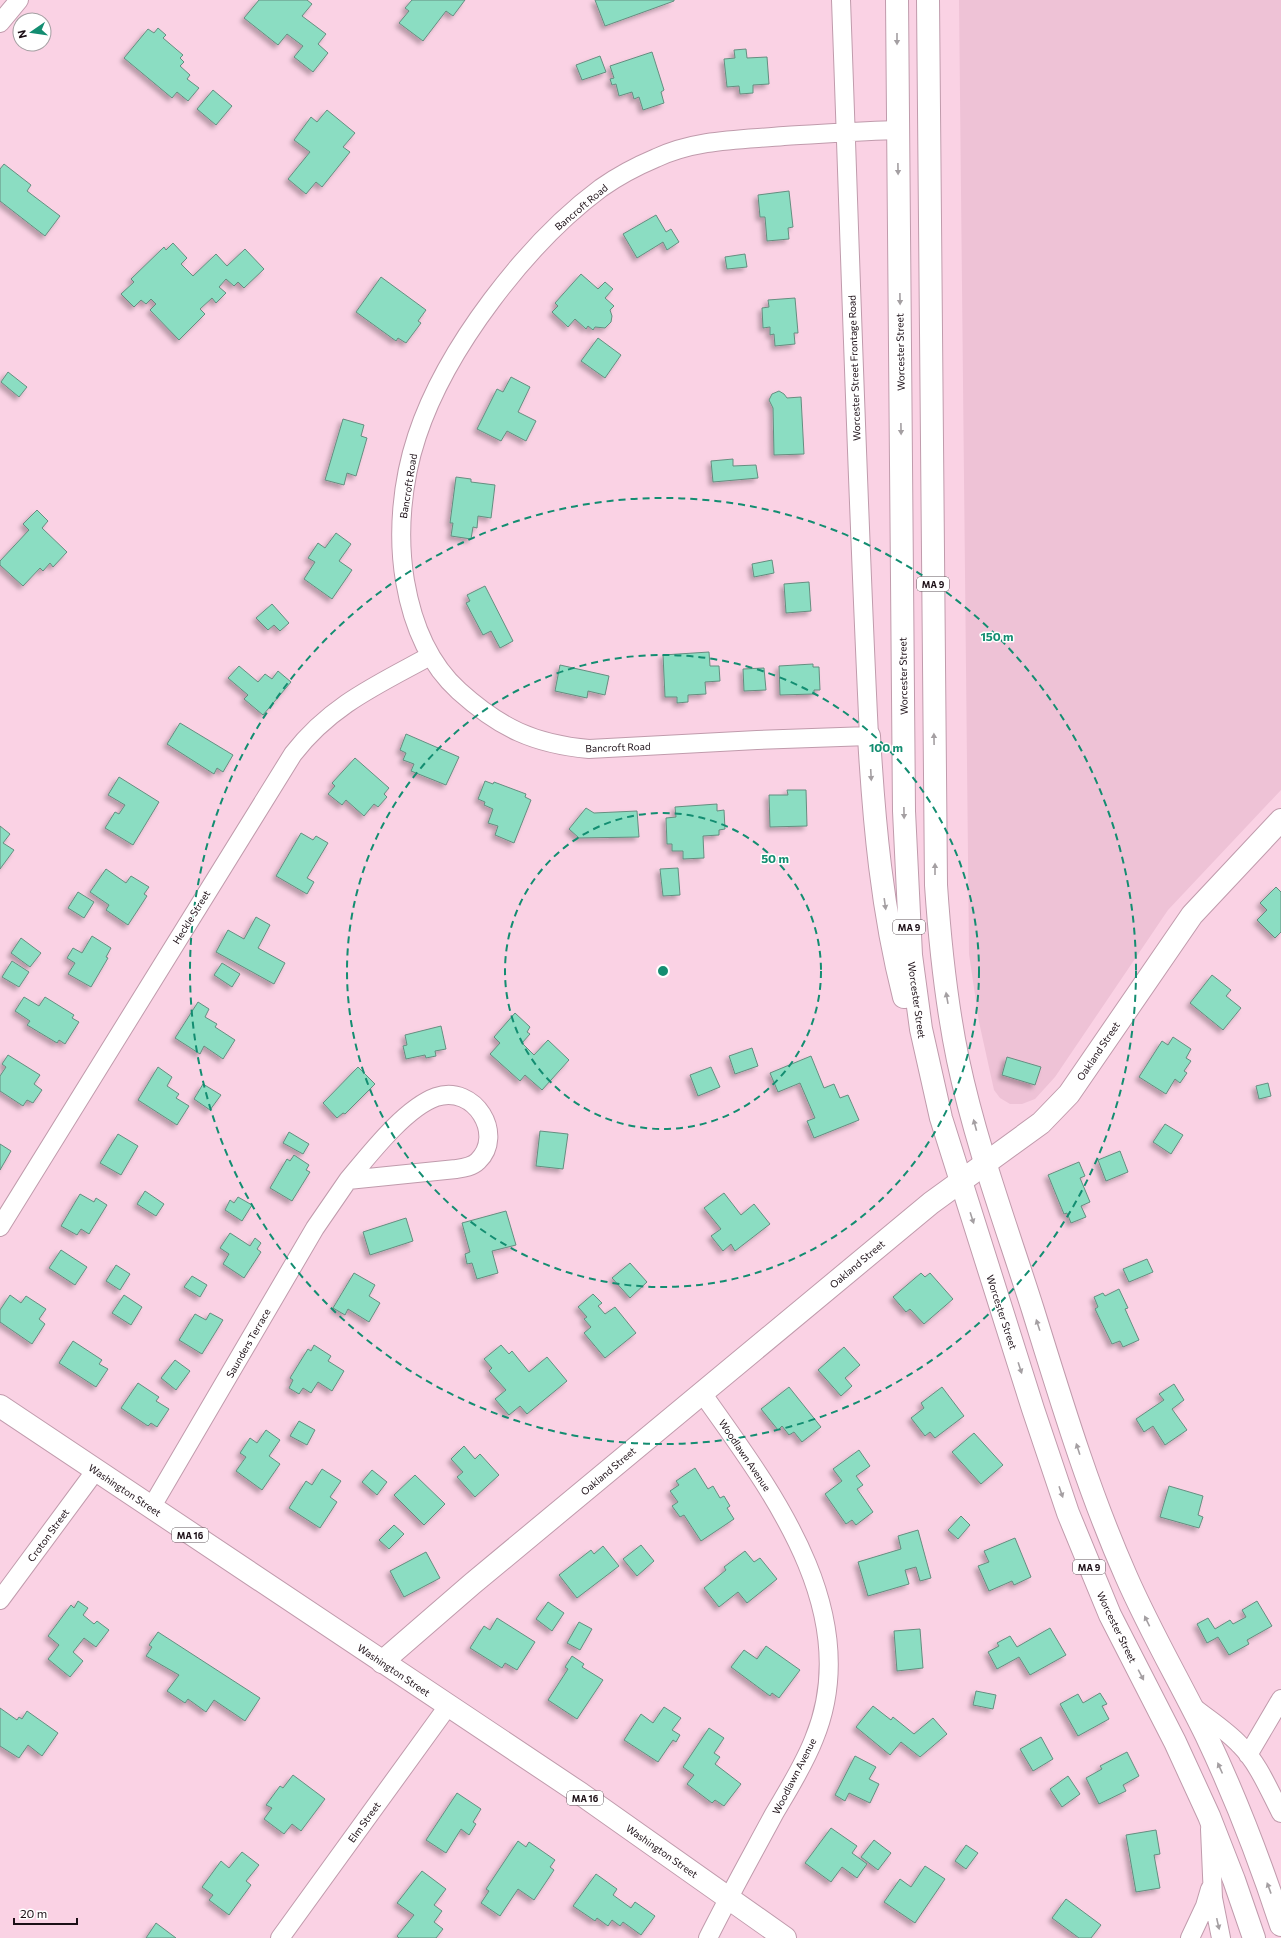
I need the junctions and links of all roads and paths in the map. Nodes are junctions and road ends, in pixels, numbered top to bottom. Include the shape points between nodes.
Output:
1 (19, 0) edge
2 (840, 0) edge
3 (897, 0) edge
4 (928, 0) edge
5 (0, 23) edge
6 (898, 130) junction
7 (846, 131) junction
8 (430, 656) junction
9 (869, 736) junction
10 (1281, 820) edge
11 (942, 1118) junction
12 (986, 1162) junction
13 (348, 1180) junction
14 (960, 1180) junction
15 (0, 1227) edge
16 (702, 1393) junction
17 (0, 1406) edge
18 (96, 1470) junction
19 (151, 1508) junction
20 (0, 1600) edge
21 (382, 1662) junction
22 (1281, 1699) edge
23 (448, 1706) junction
24 (1191, 1706) junction
25 (1248, 1755) junction
26 (1281, 1813) edge
27 (1209, 1816) junction
28 (1212, 1872) junction
29 (729, 1898) junction
30 (1281, 1925) edge
31 (1192, 1937) edge
32 (280, 1938) edge
33 (708, 1938) edge
34 (785, 1938) edge
35 (1221, 1938) edge
36 (1254, 1938) edge

1 - 5 street
2 - 7 street, Worcester Street Frontage Road
3 -> 6 main road, Worcester Street / MA 9
12 -> 4 main road, MA 9 via 967,1097 952,1026 941,957 936,885
6 - 7 street, Bancroft Road
6 -> 11 main road, Worcester Street / MA 9 via 907,891 911,955 918,1007 926,1057
7 - 8 street, Bancroft Road via 710,142 657,157 616,179 576,209 544,240 494,297 460,347 430,404 417,435 406,481 402,523 403,571 409,602
7 - 9 street, Worcester Street Frontage Road
8 - 9 street, Bancroft Road via 454,687 501,723 532,739 567,746 600,750 722,741
8 - 15 street, Heckle Street via 347,701 319,724 292,754
9 -> 11 main road via 876,838 891,939 907,1011
10 - 12 main road, Oakland Street via 1192,915 1058,1107 1041,1123
11 - 14 main road, Worcester Street / MA 9
12 - 14 main road, Oakland Street
24 -> 12 main road, MA 9 via 1139,1605 1098,1506 1065,1412
13 - 13 street, Saunders Terrace via 395,1128 419,1106 436,1097 464,1097 477,1107 486,1124 486,1146 478,1161 472,1165 456,1170
13 - 19 street, Saunders Terrace via 315,1228
14 - 16 main road, Oakland Street
14 -> 27 main road, Worcester Street / MA 9 via 1033,1409 1081,1547 1110,1615 1175,1742
16 - 21 main road, Oakland Street
16 - 29 street, Woodlawn Avenue via 760,1475 800,1547 817,1592 829,1649 828,1686 815,1738
17 - 18 main road, Washington Street / MA 16
18 - 19 main road, Washington Street / MA 16
18 - 20 street, Croton Street
19 - 21 main road, Washington Street / MA 16
21 - 23 main road, Washington Street / MA 16
22 - 25 street
23 - 29 main road, Washington Street / MA 16 via 581,1794
23 - 32 street, Elm Street
24 - 25 street via 1231,1736
30 -> 24 main road, MA 9 via 1231,1791
25 - 26 street
27 - 28 street
27 - 36 main road, Worcester Street / MA 9
28 - 31 street via 1207,1899
28 -> 35 street via 1215,1913
29 - 33 street, Woodlawn Avenue
29 - 34 main road, Washington Street / MA 16

